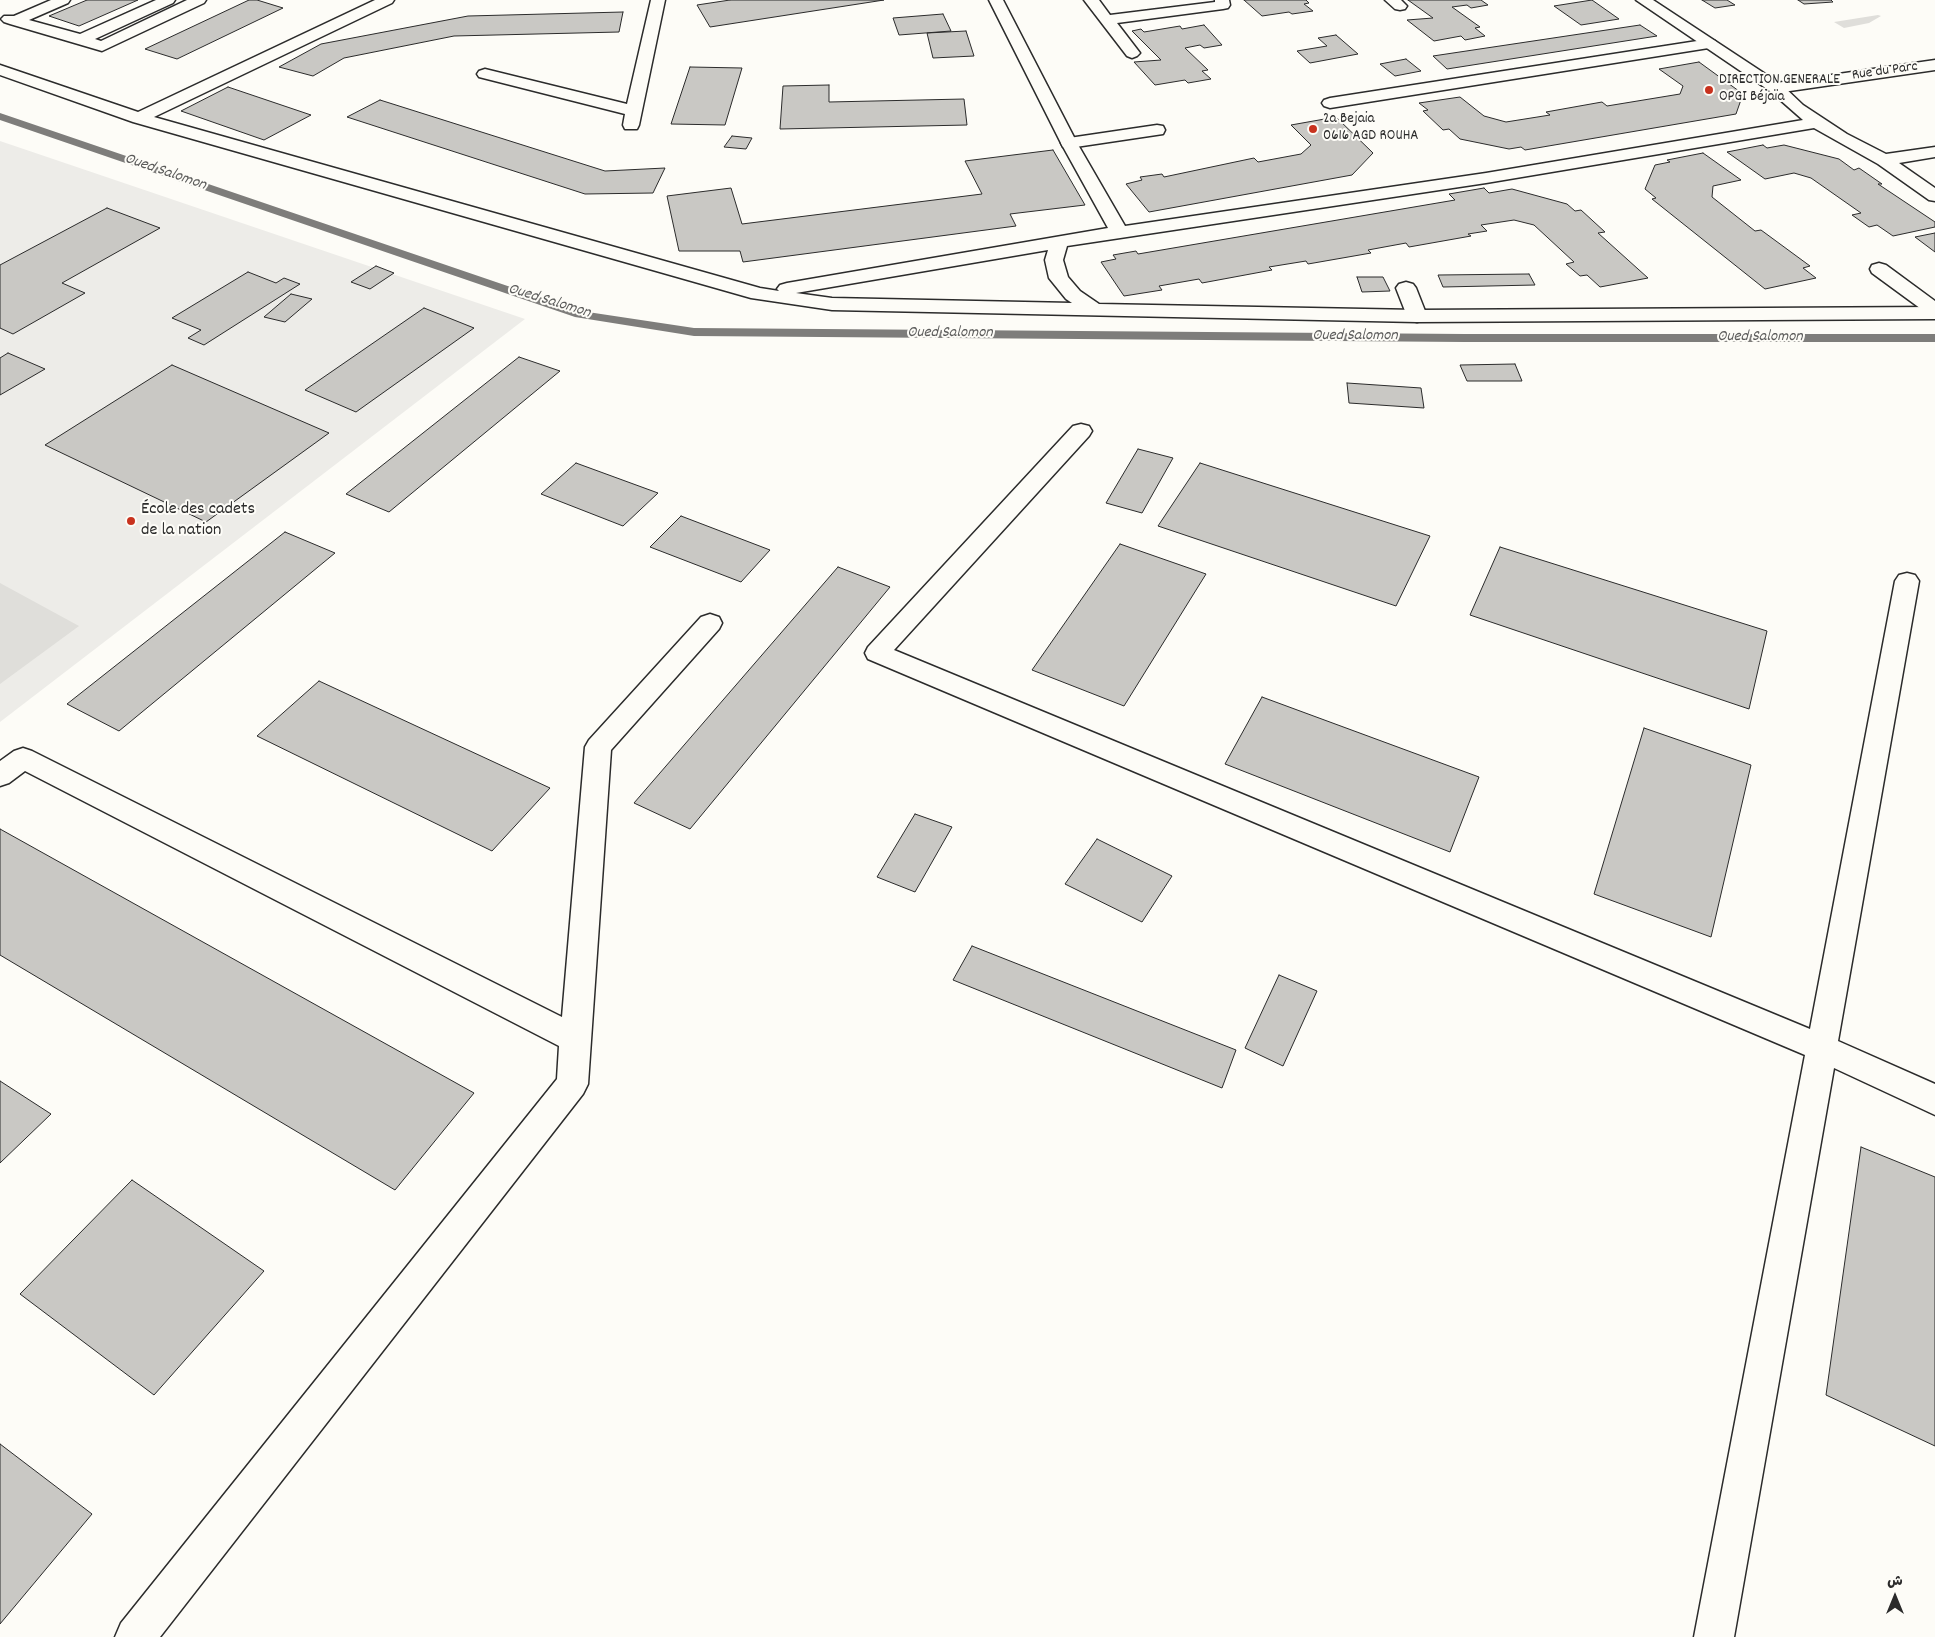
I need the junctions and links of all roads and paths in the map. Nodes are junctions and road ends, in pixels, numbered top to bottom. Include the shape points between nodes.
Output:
1 (34, 0) edge
2 (63, 0) edge
3 (168, 0) edge
4 (199, 0) edge
5 (387, 0) edge
6 (658, 0) edge
7 (996, 0) edge
8 (1222, 0) edge
9 (1643, 0) edge
10 (1088, 4) edge
11 (0, 15) edge
12 (15, 21) junction
13 (1102, 23) junction
14 (82, 39) junction
15 (1710, 44) junction
16 (1132, 53) dead end
17 (1935, 65) edge
18 (0, 70) edge
19 (485, 74) dead end
20 (1339, 88) dead end
21 (1776, 88) junction
22 (1351, 100) junction
23 (1330, 103) dead end
24 (139, 118) junction
25 (1817, 123) junction
26 (1157, 130) dead end
27 (1069, 143) junction
28 (1935, 152) edge
29 (1884, 160) junction
30 (1935, 196) edge
31 (1119, 232) junction
32 (1059, 243) junction
33 (1878, 269) dead end
34 (1406, 288) dead end
35 (758, 294) junction
36 (1095, 310) junction
37 (1935, 312) edge
38 (1417, 316) junction
39 (1082, 431) dead end
40 (1907, 581) dead end
41 (710, 623) dead end
42 (0, 776) edge
43 (575, 1039) junction
44 (1822, 1048) junction
45 (1935, 1100) edge
46 (135, 1637) edge
47 (1714, 1637) edge

1 - 11 street
2 - 12 street
3 - 14 street
4 - 14 street via 102,46
5 - 24 street
6 - 19 street via 632,118
7 - 27 street
8 - 13 street via 1223,5
9 - 15 street
10 - 13 street
11 - 12 street
12 - 14 street
13 - 16 street
15 - 21 street
15 - 22 street via 1620,61
17 - 21 street, Rue du Parc
18 - 24 street
20 - 22 street
21 - 25 street
22 - 23 street
24 - 35 street
25 - 29 street
25 - 31 street via 1486,178
26 - 27 street
27 - 31 street
28 - 29 street
29 - 30 street
31 - 32 street
32 - 35 street
32 - 36 street via 1054,260 1059,278 1073,295
33 - 37 street
34 - 38 street
35 - 36 street via 832,304
36 - 38 street
37 - 38 street
39 - 44 street via 877,653
40 - 44 street
41 - 43 street via 598,747
42 - 43 street via 23,758
43 - 46 street via 572,1084
44 - 45 street
44 - 47 street

